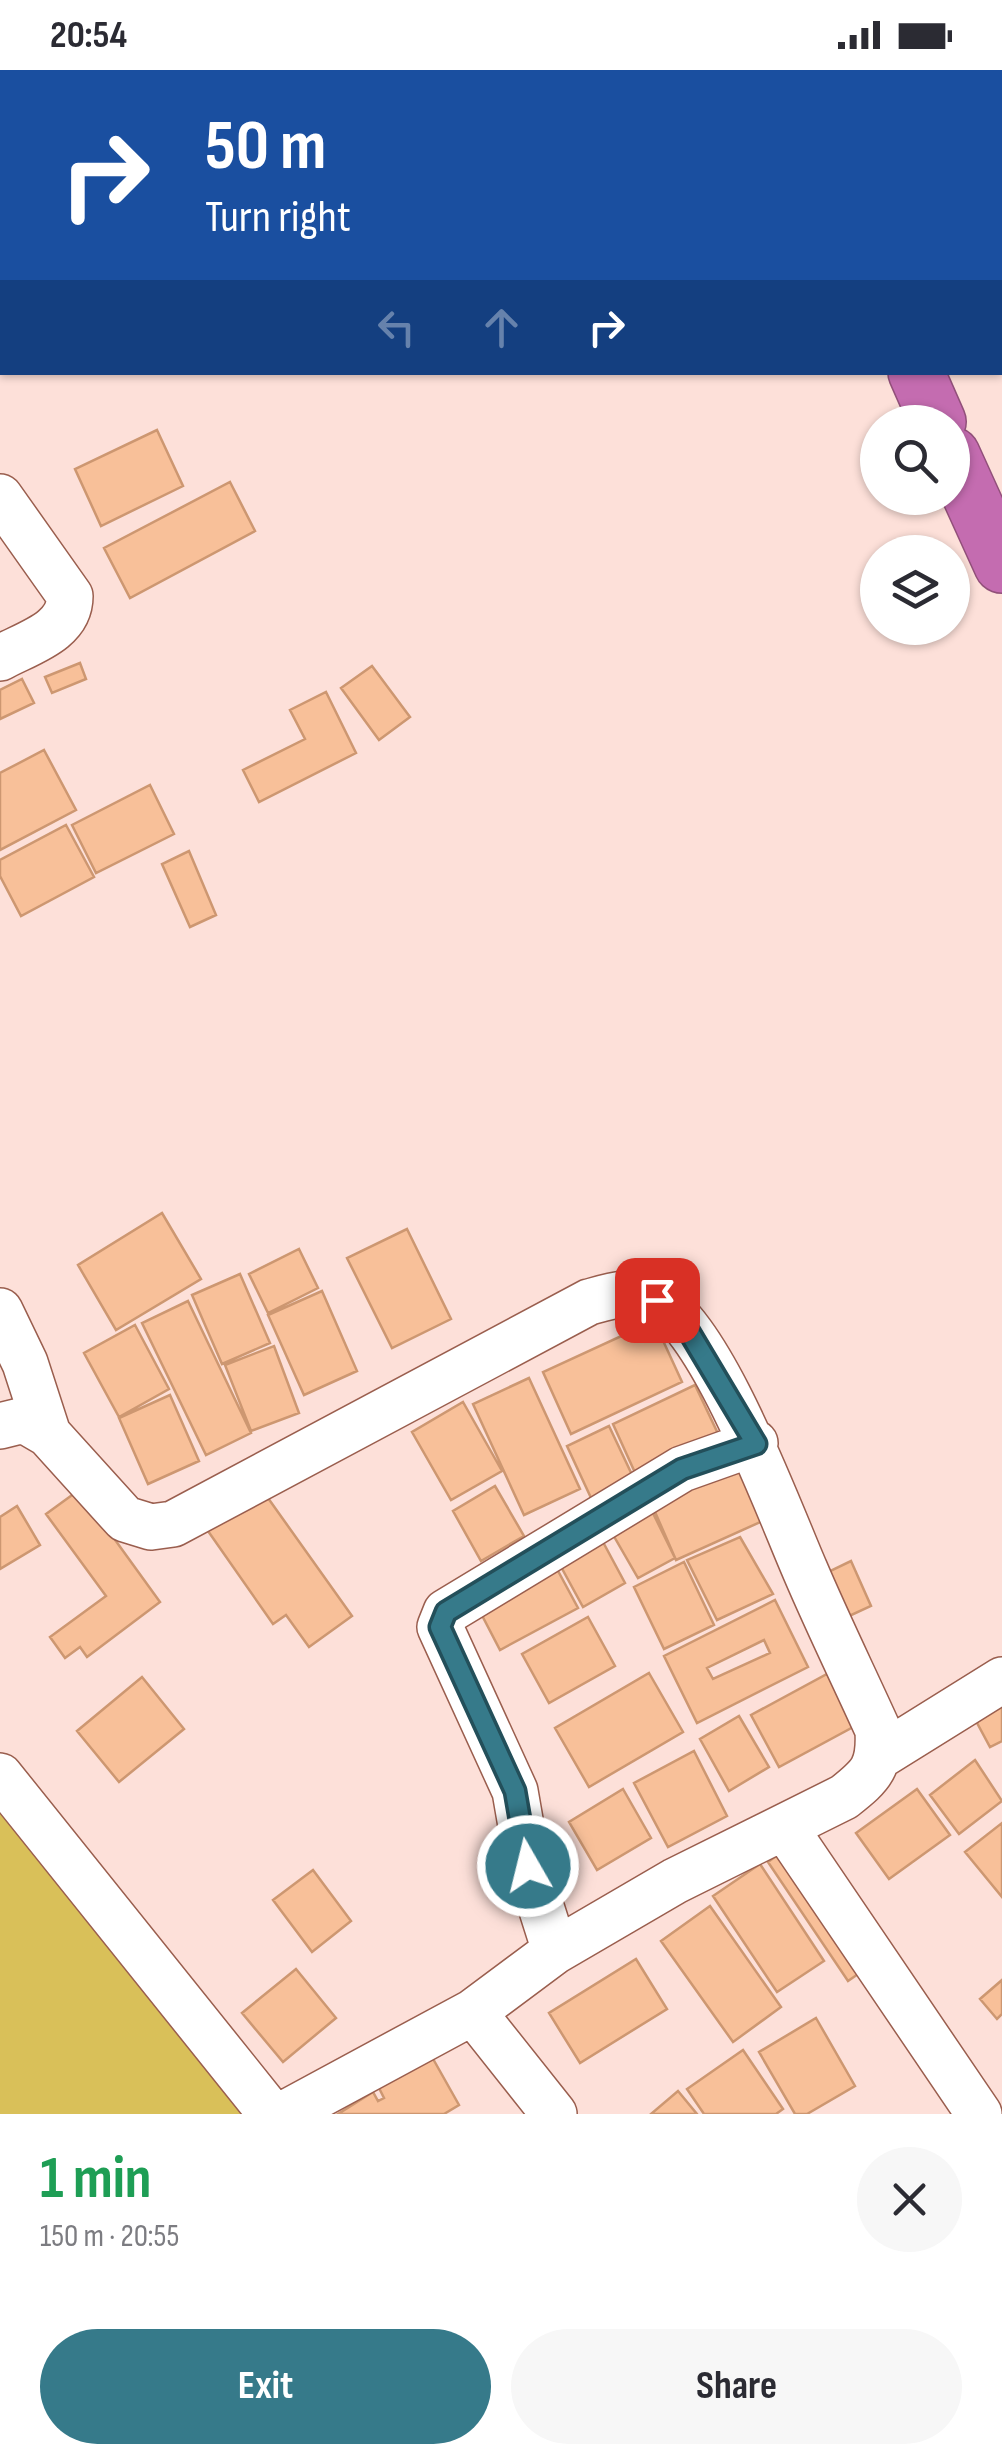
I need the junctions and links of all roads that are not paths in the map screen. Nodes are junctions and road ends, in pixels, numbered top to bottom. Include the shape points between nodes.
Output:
1 (917, 375) edge
2 (931, 405) edge
3 (970, 495) edge
4 (0, 497) edge
5 (1002, 566) edge
6 (0, 658) edge
7 (0, 1311) edge
8 (0, 1426) edge
9 (48, 1434) junction
10 (756, 1444) junction
11 (1002, 1680) edge
12 (880, 1756) junction
13 (0, 1776) edge
14 (786, 1828) junction
15 (556, 1951) junction
16 (472, 2012) junction
17 (271, 2114) edge
18 (284, 2114) edge
19 (554, 2114) edge
20 (978, 2114) edge

1 - 2 highway
3 - 5 highway
4 - 6 street via 70,596 70,608 60,625
7 - 9 street
8 - 9 street via 24,1420
9 - 10 street via 125,1518 151,1527 173,1524 589,1302 624,1292 657,1300 682,1320
10 - 12 street via 878,1730
10 - 15 street via 682,1469 446,1612 440,1627 515,1791 528,1866
11 - 12 street
12 - 14 street via 844,1798
13 - 17 street
14 - 15 street via 675,1881
14 - 20 street
15 - 16 street
16 - 18 street
16 - 19 street

